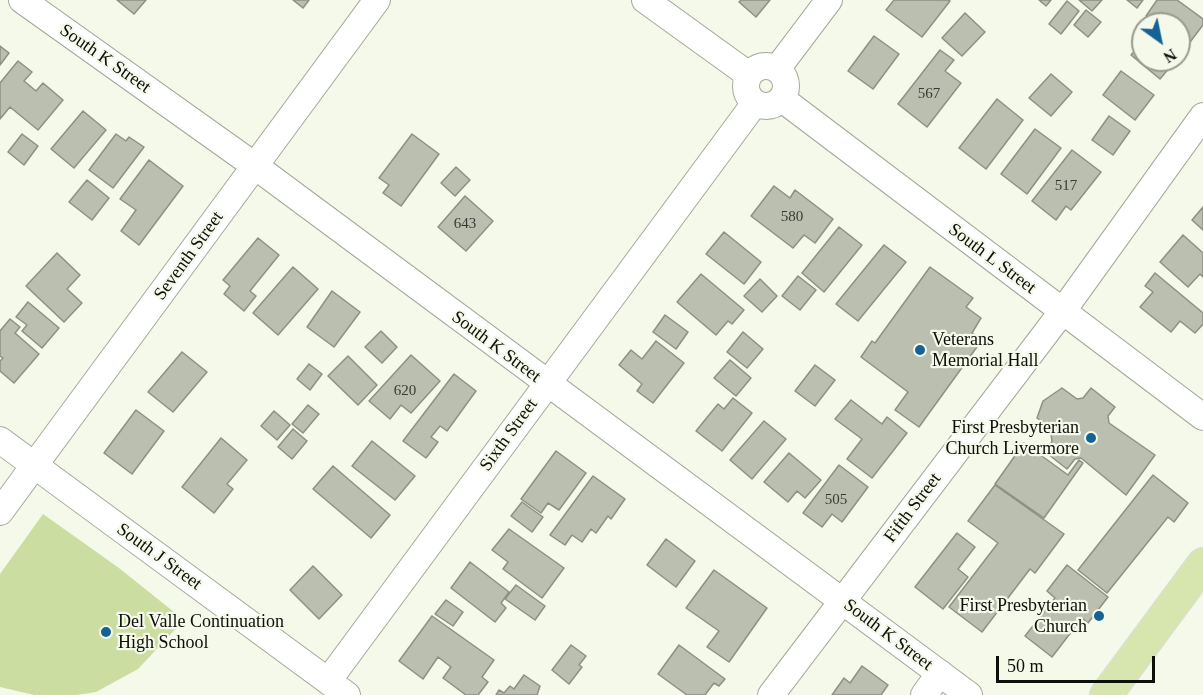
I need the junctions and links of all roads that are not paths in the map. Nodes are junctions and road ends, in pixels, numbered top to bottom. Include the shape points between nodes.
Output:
1 (22, 0) edge
2 (377, 0) edge
3 (645, 0) edge
4 (829, 0) edge
5 (777, 69) junction
6 (749, 75) junction
7 (782, 99) junction
8 (755, 103) junction
9 (1203, 116) edge
10 (255, 166) junction
11 (1062, 312) junction
12 (547, 384) junction
13 (1203, 417) edge
14 (0, 440) edge
15 (35, 465) junction
16 (0, 512) edge
17 (1203, 564) edge
18 (842, 601) junction
19 (940, 673) junction
20 (338, 688) edge
21 (771, 695) edge
22 (924, 695) edge
23 (969, 695) edge
24 (1106, 695) edge

1 - 10 street, South K Street
2 - 10 street, Seventh Street
3 - 6 street
4 - 5 street
5 - 6 street via 759,67
5 - 7 street via 786,83
6 - 8 street via 746,87
7 - 8 street via 772,106
7 - 11 street, South L Street
8 - 12 street, Sixth Street
9 - 11 street, Fifth Street
10 - 12 street, South K Street
10 - 15 street, Seventh Street
11 - 13 street, South L Street
11 - 18 street, Fifth Street
12 - 18 street, South K Street
12 - 20 street, Sixth Street
14 - 15 street, South J Street
15 - 16 street, Seventh Street
15 - 20 street, South J Street
17 - 24 main road
18 - 19 street, South K Street
18 - 21 street, Fifth Street
19 - 22 street
19 - 23 street, South K Street

